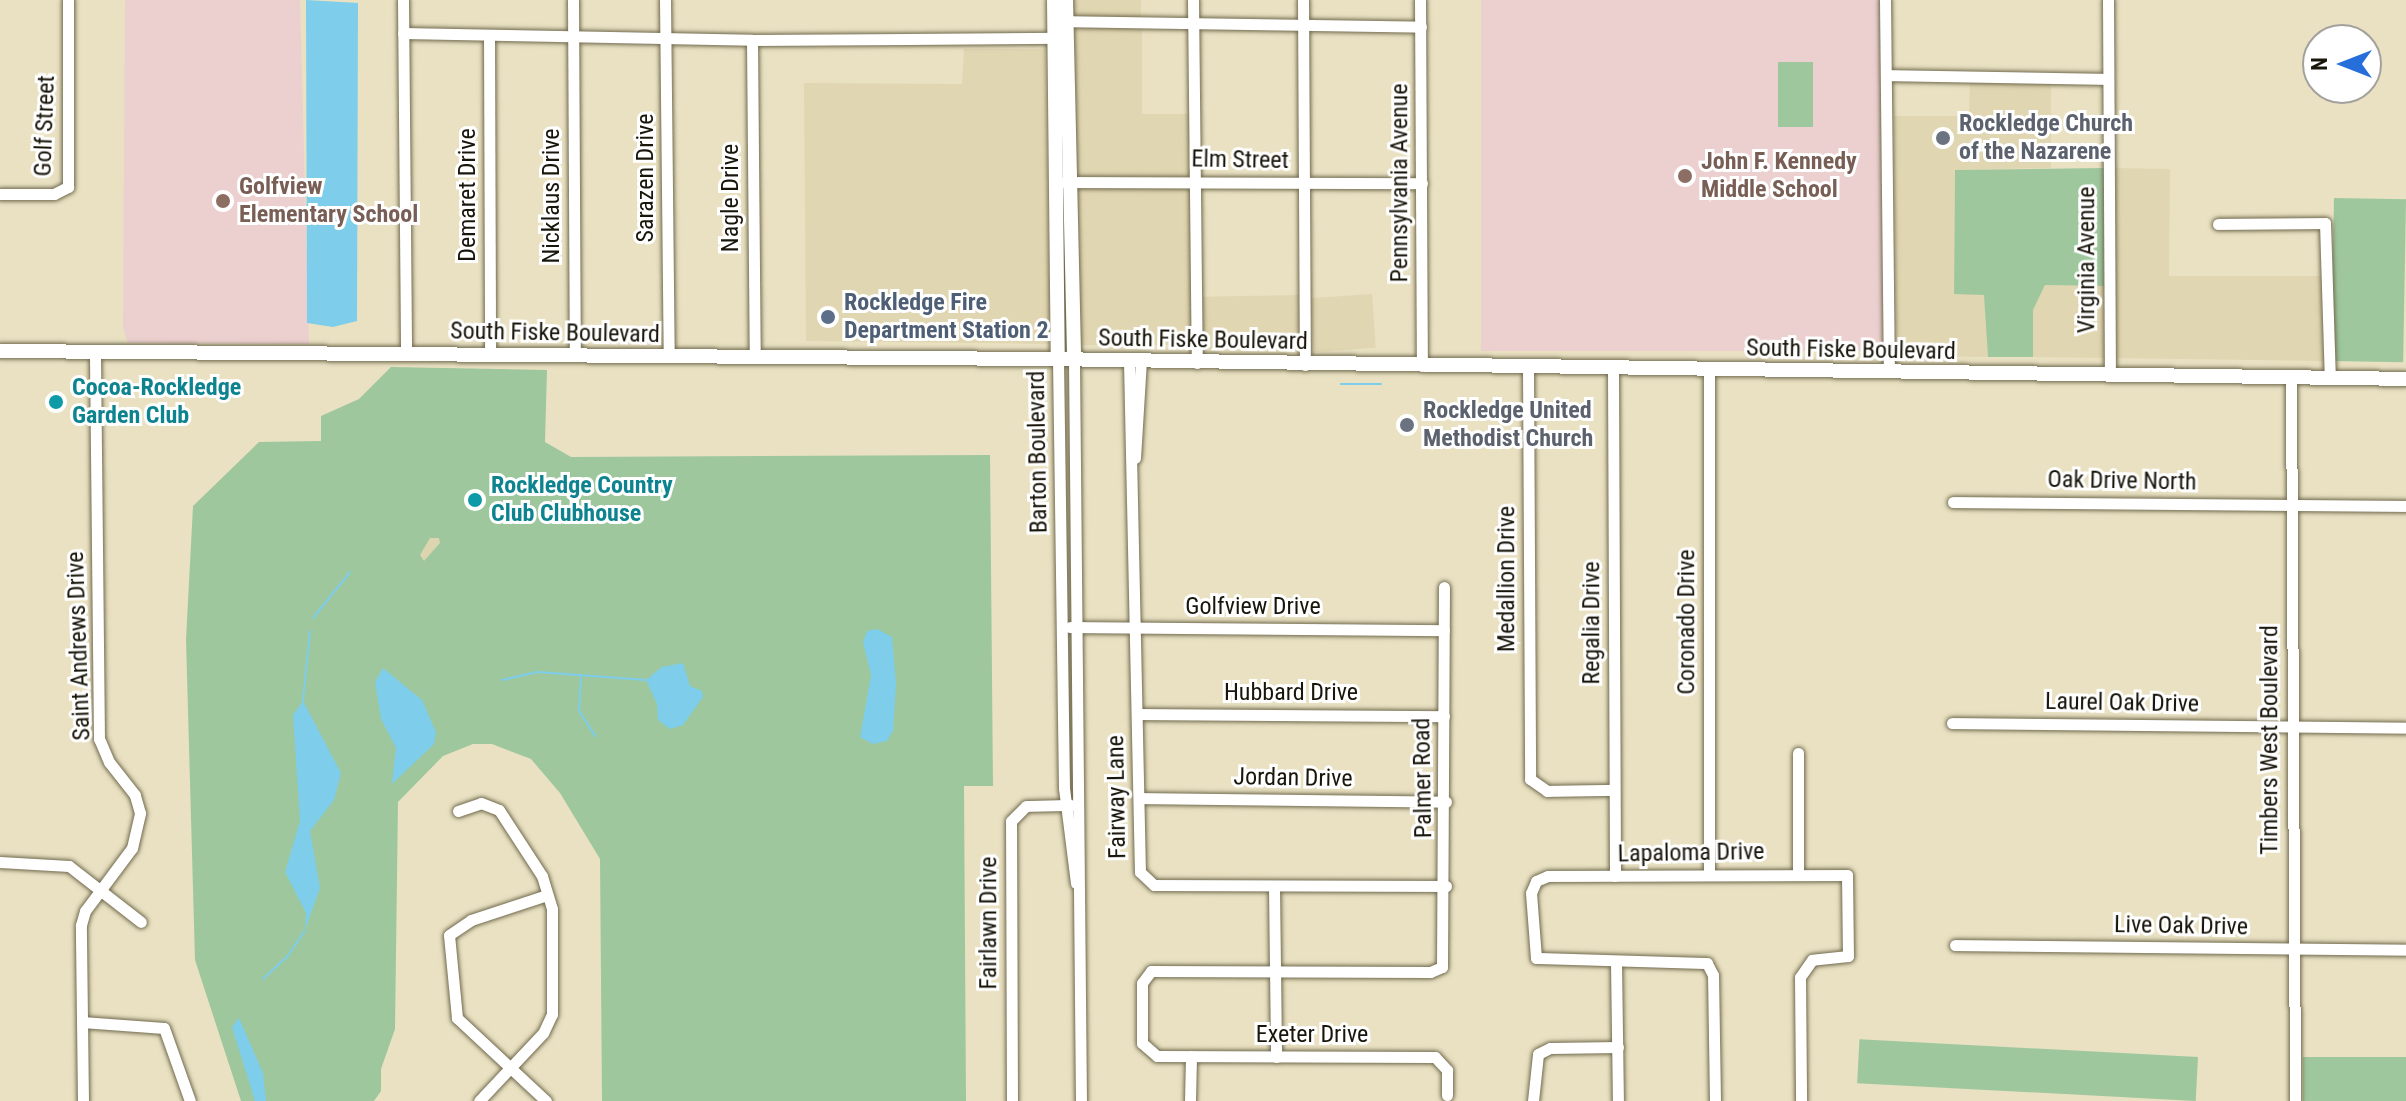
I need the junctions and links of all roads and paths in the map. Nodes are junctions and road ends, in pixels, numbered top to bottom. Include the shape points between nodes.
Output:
1 (68, 0) edge
2 (403, 0) edge
3 (573, 0) edge
4 (665, 0) edge
5 (1054, 0) edge
6 (1066, 0) edge
7 (1193, 0) edge
8 (1303, 0) edge
9 (1420, 0) edge
10 (1885, 0) edge
11 (2108, 0) edge
12 (1061, 20) junction
13 (1193, 23) junction
14 (1303, 26) junction
15 (1421, 27) junction
16 (403, 33) junction
17 (489, 35) junction
18 (574, 37) junction
19 (667, 37) junction
20 (1061, 38) junction
21 (752, 40) junction
22 (1886, 75) junction
23 (2107, 79) junction
24 (1073, 181) junction
25 (1196, 181) junction
26 (1057, 183) junction
27 (1305, 183) junction
28 (1422, 183) junction
29 (0, 194) edge
30 (2218, 224) dead end
31 (1057, 236) junction
32 (1074, 256) junction
33 (0, 351) edge
34 (95, 352) junction
35 (406, 354) junction
36 (490, 354) junction
37 (575, 355) junction
38 (669, 356) junction
39 (755, 357) junction
40 (1066, 360) junction
41 (1135, 361) junction
42 (1197, 363) junction
43 (1305, 365) junction
44 (1422, 366) junction
45 (1528, 368) junction
46 (1613, 370) junction
47 (1709, 370) junction
48 (1889, 372) junction
49 (2110, 376) junction
50 (2291, 378) junction
51 (2330, 378) junction
52 (2406, 379) edge
53 (1060, 436) junction
54 (1075, 436) junction
55 (1953, 502) dead end
56 (2291, 505) junction
57 (2406, 506) edge
58 (1444, 587) dead end
59 (1062, 627) junction
60 (1077, 627) junction
61 (1138, 628) junction
62 (1444, 630) junction
63 (1138, 714) junction
64 (1444, 716) junction
65 (1952, 723) dead end
66 (2291, 727) junction
67 (2406, 728) edge
68 (1798, 753) dead end
69 (1614, 790) junction
70 (1139, 798) junction
71 (1446, 802) junction
72 (1080, 805) junction
73 (1065, 806) junction
74 (458, 811) dead end
75 (0, 862) edge
76 (1709, 874) junction
77 (1798, 874) junction
78 (1615, 876) junction
79 (1274, 886) junction
80 (1446, 886) junction
81 (103, 889) junction
82 (547, 895) junction
83 (1079, 903) junction
84 (141, 922) dead end
85 (1955, 945) dead end
86 (2294, 949) junction
87 (2406, 950) edge
88 (1616, 962) junction
89 (1275, 971) junction
90 (82, 1022) junction
91 (1618, 1047) junction
92 (1191, 1056) junction
93 (1276, 1057) junction
94 (511, 1067) junction
95 (1447, 1095) dead end
96 (83, 1101) edge
97 (190, 1101) edge
98 (479, 1101) edge
99 (546, 1101) edge
100 (1012, 1101) edge
101 (1081, 1101) edge
102 (1190, 1101) edge
103 (1533, 1101) edge
104 (1618, 1101) edge
105 (1715, 1101) edge
106 (1801, 1101) edge
107 (2295, 1101) edge

1 - 29 street, Golf Street via 68,187 54,194
2 - 16 street
3 - 18 street, Nicklaus Drive
4 - 19 street, Sarazen Drive
5 - 12 main road, Barton Boulevard
6 - 12 main road, Barton Boulevard
7 - 13 street
8 - 14 street
9 - 15 street, Pennsylvania Avenue
10 - 22 street
11 - 23 street, Virginia Avenue
12 - 13 street
12 - 20 main road, Barton Boulevard
13 - 14 street
13 - 25 street
14 - 15 street
14 - 27 street
15 - 28 street, Pennsylvania Avenue
16 - 17 street
16 - 35 street
17 - 18 street
17 - 36 street, Demaret Drive
18 - 19 street
18 - 37 street, Nicklaus Drive
19 - 21 street
19 - 38 street, Sarazen Drive
20 - 21 street
20 - 24 main road, Barton Boulevard
20 - 26 main road, Barton Boulevard
21 - 39 street, Nagle Drive
22 - 23 street
22 - 48 street
23 - 49 street, Virginia Avenue
24 - 25 street, Elm Street
24 - 26 street, Elm Street
24 - 32 main road, Barton Boulevard
25 - 27 street, Elm Street
25 - 42 street
26 - 31 main road, Barton Boulevard
27 - 28 street, Elm Street
27 - 43 street
28 - 44 street, Pennsylvania Avenue
30 - 51 street via 2325,223
31 - 32 main road
31 - 40 main road, Barton Boulevard
32 - 40 main road, Barton Boulevard
33 - 34 main road, South Fiske Boulevard
34 - 35 main road, South Fiske Boulevard
34 - 81 street, Saint Andrews Drive via 99,739 109,762 135,795 140,813 132,848
35 - 36 main road, South Fiske Boulevard
36 - 37 main road, South Fiske Boulevard
37 - 38 main road, South Fiske Boulevard
38 - 39 main road, South Fiske Boulevard
39 - 40 main road, South Fiske Boulevard
40 - 41 main road, South Fiske Boulevard
40 - 53 street, Barton Boulevard
40 - 54 street, Barton Boulevard
41 - 42 main road, South Fiske Boulevard
41 - 61 street, Fairway Lane
42 - 43 main road, South Fiske Boulevard
43 - 44 main road, South Fiske Boulevard
44 - 45 main road, South Fiske Boulevard
45 - 46 main road, South Fiske Boulevard
45 - 69 street, Medallion Drive via 1530,779 1537,787
46 - 47 main road, South Fiske Boulevard
46 - 69 street, Regalia Drive
47 - 48 main road, South Fiske Boulevard
47 - 76 street, Coronado Drive
48 - 49 main road, South Fiske Boulevard
49 - 50 main road, South Fiske Boulevard
50 - 51 main road, South Fiske Boulevard
50 - 56 street, Timbers West Boulevard
51 - 52 main road, South Fiske Boulevard
53 - 54 street
53 - 59 street, Barton Boulevard
54 - 60 street, Barton Boulevard
55 - 56 street, Oak Drive North
56 - 57 street, Oak Drive North
56 - 66 street, Timbers West Boulevard
58 - 62 street, Palmer Road
59 - 60 street, Golfview Drive
59 - 73 street, Barton Boulevard
60 - 61 street, Golfview Drive
60 - 72 street, Barton Boulevard
61 - 62 street, Golfview Drive
61 - 63 street, Fairway Lane
62 - 64 street, Palmer Road
63 - 64 street, Hubbard Drive
63 - 70 street, Fairway Lane
64 - 71 street, Palmer Road
65 - 66 street, Laurel Oak Drive
66 - 67 street, Laurel Oak Drive
66 - 86 street, Timbers West Boulevard
68 - 77 street
69 - 78 street, Regalia Drive
70 - 71 street, Jordan Drive
70 - 79 street, Fairway Lane via 1140,872 1146,882
71 - 80 street, Palmer Road
72 - 73 street, Fairlawn Drive
72 - 83 street, Barton Boulevard
73 - 83 street, Barton Boulevard
73 - 100 street, Fairlawn Drive via 1026,806 1011,821
74 - 82 street via 481,803 499,810 542,876
75 - 81 street via 54,862
76 - 77 street, Lapaloma Drive
76 - 78 street, Lapaloma Drive
77 - 106 street, Lapaloma Drive via 1847,875 1850,948 1840,960 1812,960 1800,977
78 - 88 street, Lapaloma Drive via 1548,876 1536,881 1531,893 1536,958
79 - 80 street, Fairway Lane
79 - 89 street
80 - 89 street, Palmer Road via 1442,967 1430,972
81 - 84 street
81 - 90 street, Saint Andrews Drive via 81,925
82 - 94 street via 552,909 552,1014 543,1033
82 - 94 street via 471,920 449,935 457,1018
83 - 101 street, Barton Boulevard
85 - 86 street, Live Oak Drive
86 - 87 street, Live Oak Drive
86 - 107 street, Timbers West Boulevard
88 - 91 street
88 - 105 street via 1707,963 1713,975
89 - 92 street, Exeter Drive via 1151,971 1142,983 1142,1043 1147,1052
89 - 93 street
90 - 96 street, Saint Andrews Drive
90 - 97 street via 164,1028
91 - 103 street via 1550,1048 1538,1054
91 - 104 street
92 - 93 street, Exeter Drive
92 - 102 street
93 - 95 street, Exeter Drive via 1435,1057 1447,1070
94 - 98 street
94 - 99 street

